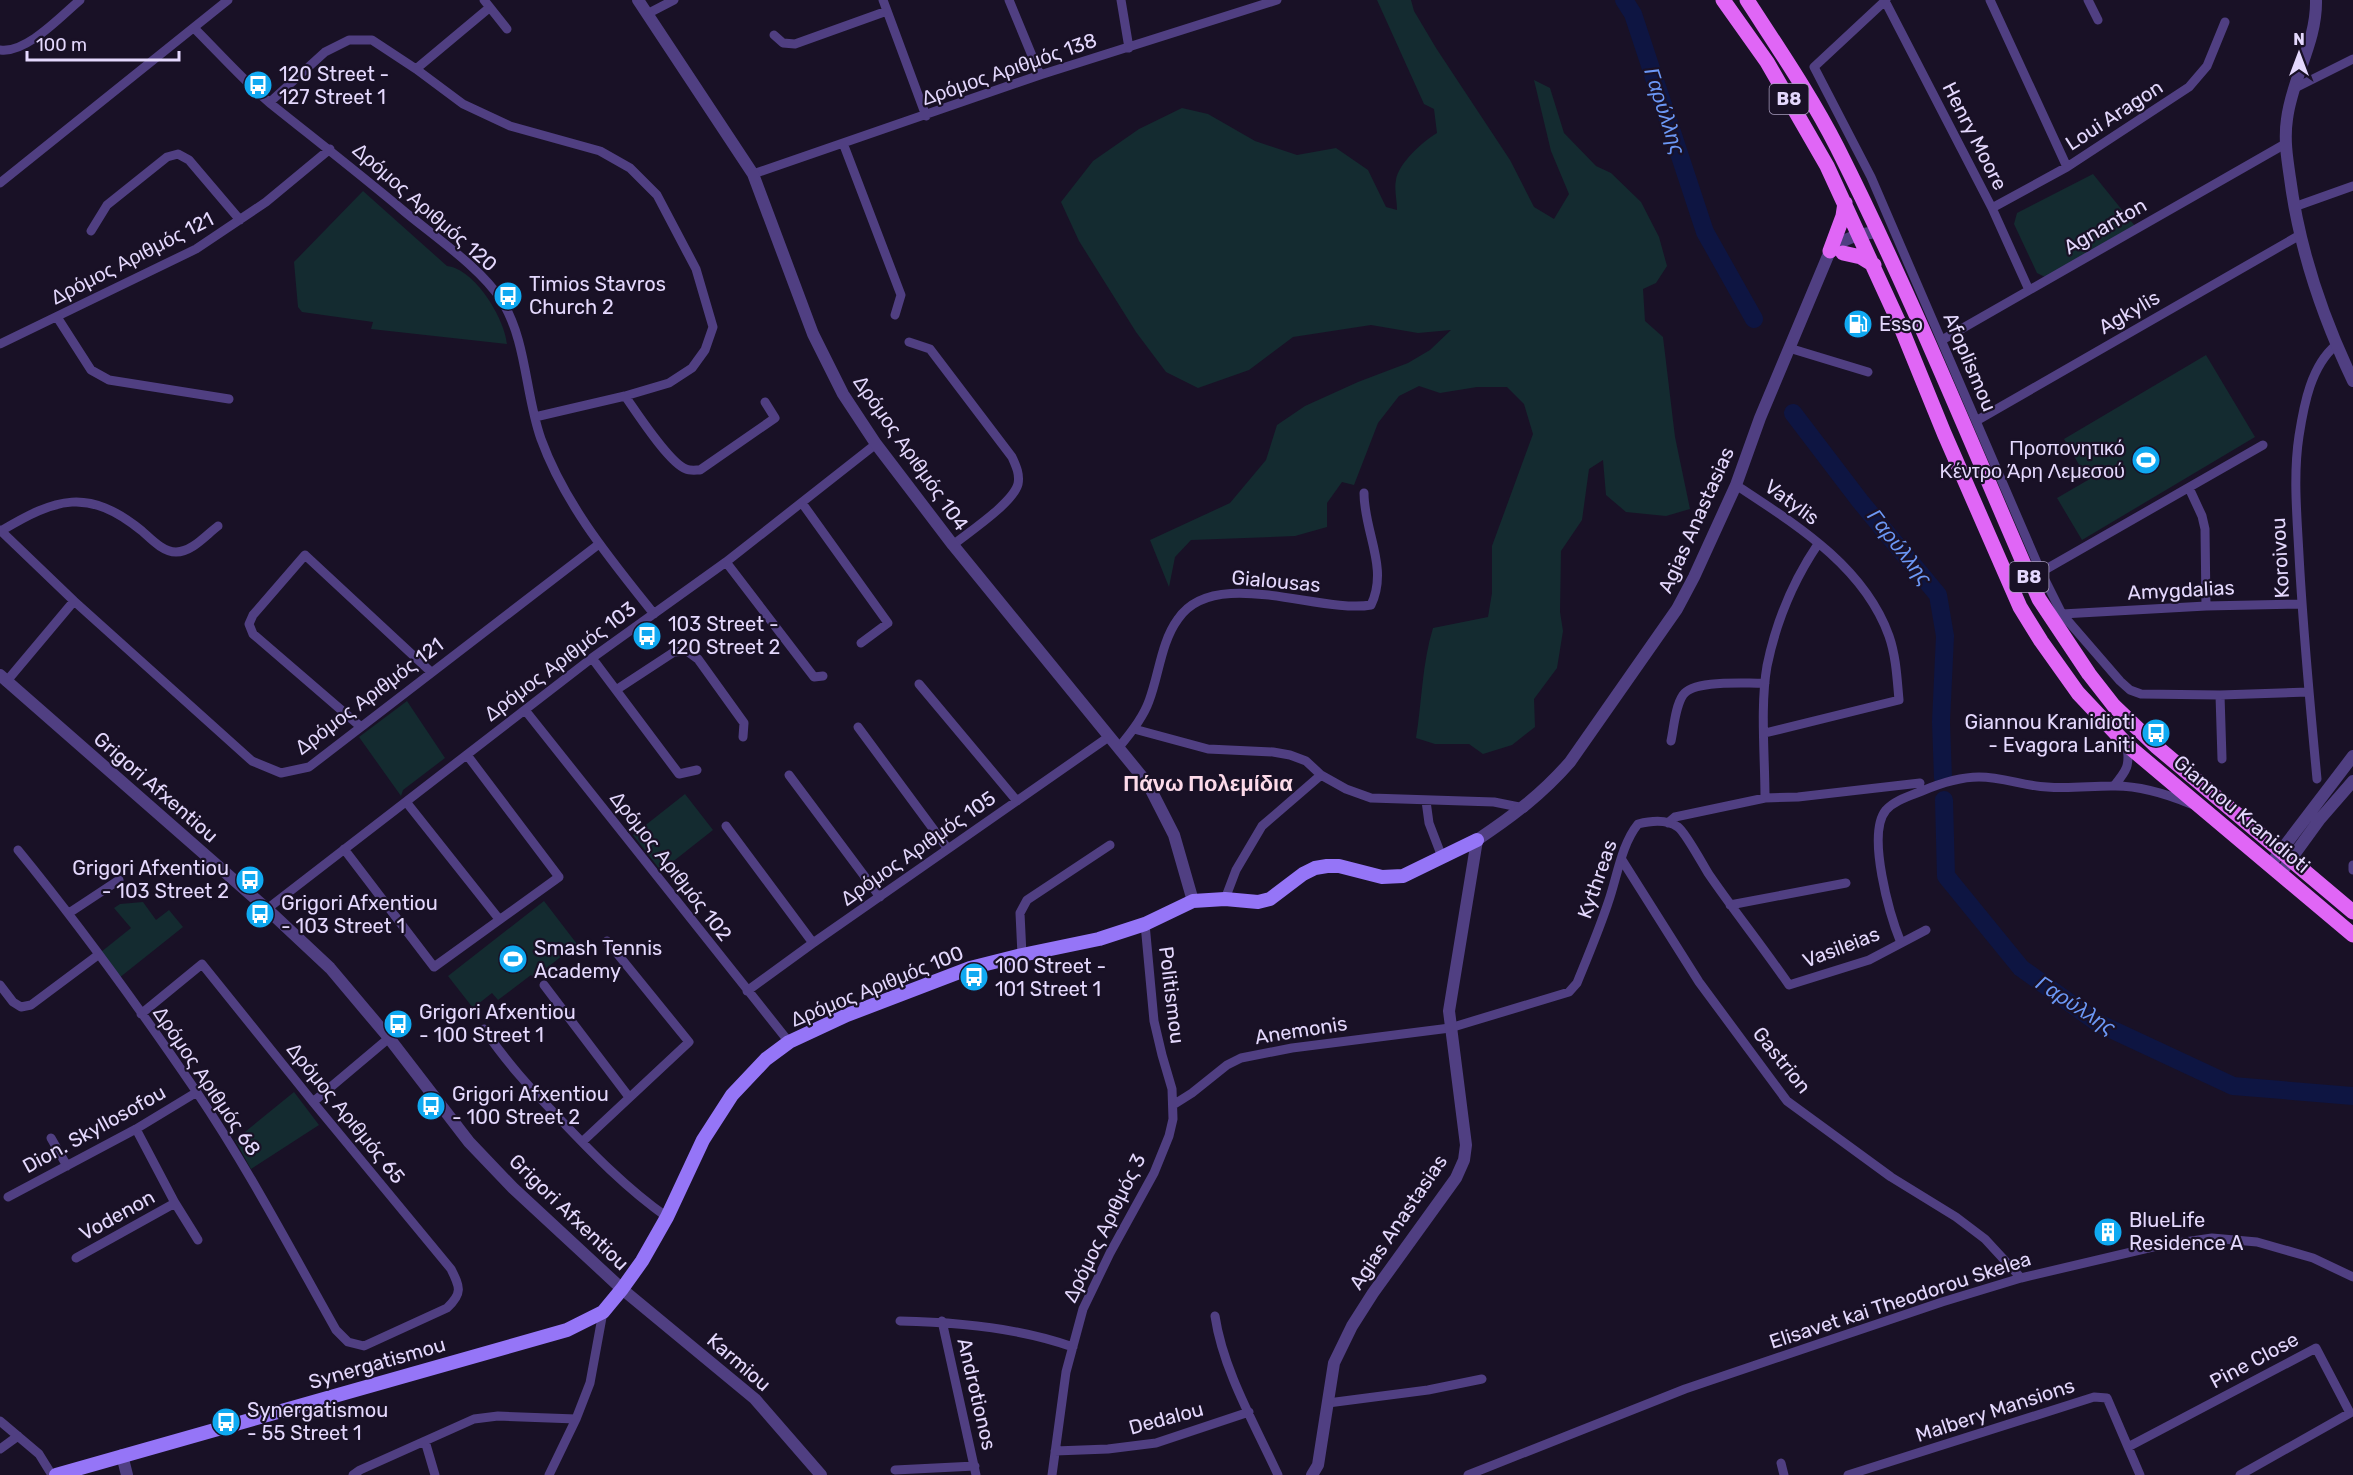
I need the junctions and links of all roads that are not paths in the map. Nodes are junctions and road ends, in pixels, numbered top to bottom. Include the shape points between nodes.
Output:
1 (80, 0) edge
2 (228, 0) edge
3 (638, 0) edge
4 (674, 0) edge
5 (883, 0) edge
6 (1009, 0) edge
7 (1121, 0) edge
8 (1277, 0) edge
9 (1723, 0) edge
10 (1747, 0) edge
11 (1990, 0) edge
12 (2088, 0) edge
13 (2316, 0) edge
14 (1886, 1) edge
15 (487, 4) edge
16 (887, 11) junction
17 (647, 14) junction
18 (2098, 20) dead end
19 (2225, 22) dead end
20 (194, 28) junction
21 (507, 29) dead end
22 (774, 35) dead end
23 (1129, 48) junction
24 (0, 50) edge
25 (2353, 59) edge
26 (416, 69) junction
27 (1040, 75) junction
28 (2295, 88) junction
29 (270, 102) junction
30 (926, 116) junction
31 (843, 143) junction
32 (2285, 144) junction
33 (330, 149) junction
34 (2067, 167) junction
35 (753, 174) junction
36 (0, 183) edge
37 (2353, 186) edge
38 (1845, 203) junction
39 (2294, 207) junction
40 (1992, 208) junction
41 (240, 220) junction
42 (91, 231) dead end
43 (1876, 232) junction
44 (2300, 235) junction
45 (1862, 239) junction
46 (1833, 255) junction
47 (1874, 265) junction
48 (2029, 290) junction
49 (895, 315) dead end
50 (57, 317) junction
51 (1942, 340) junction
52 (909, 342) dead end
53 (0, 344) edge
54 (2336, 345) junction
55 (1789, 348) junction
56 (1868, 372) dead end
57 (2353, 381) edge
58 (625, 396) junction
59 (229, 399) dead end
60 (765, 402) dead end
61 (535, 417) junction
62 (1976, 421) junction
63 (876, 444) junction
64 (2263, 445) dead end
65 (1736, 485) junction
66 (2189, 489) junction
67 (1364, 493) dead end
68 (802, 503) junction
69 (218, 526) dead end
70 (0, 531) edge
71 (599, 544) junction
72 (1818, 544) junction
73 (953, 545) junction
74 (726, 562) junction
75 (2041, 572) junction
76 (74, 601) junction
77 (2302, 604) junction
78 (2206, 606) junction
79 (654, 614) junction
80 (2062, 614) junction
81 (861, 643) dead end
82 (592, 658) junction
83 (431, 672) junction
84 (823, 676) dead end
85 (3, 679) edge
86 (1765, 683) junction
87 (919, 684) dead end
88 (616, 690) junction
89 (2308, 692) junction
90 (2220, 695) junction
91 (525, 710) junction
92 (361, 727) junction
93 (858, 727) dead end
94 (1134, 729) junction
95 (1765, 732) junction
96 (743, 736) dead end
97 (1110, 736) junction
98 (1671, 741) dead end
99 (2127, 745) junction
100 (1119, 747) junction
101 (467, 755) junction
102 (2353, 756) edge
103 (2222, 759) dead end
104 (697, 770) dead end
105 (789, 775) dead end
106 (1321, 775) junction
107 (2317, 779) dead end
108 (2353, 781) edge
109 (1920, 783) dead end
110 (2114, 786) junction
111 (1765, 798) junction
112 (1017, 801) junction
113 (1426, 801) junction
114 (407, 803) junction
115 (1524, 808) junction
116 (2204, 810) junction
117 (1668, 823) junction
118 (726, 826) dead end
119 (1477, 840) junction
120 (1110, 845) dead end
121 (344, 849) junction
122 (948, 849) junction
123 (18, 850) dead end
124 (2286, 854) junction
125 (1442, 857) junction
126 (1622, 860) junction
127 (2353, 865) edge
128 (2275, 869) junction
129 (2353, 870) edge
130 (119, 880) dead end
131 (1846, 883) dead end
132 (880, 897) junction
133 (1225, 899) junction
134 (1193, 901) junction
135 (1730, 905) junction
136 (267, 909) junction
137 (2353, 912) edge
138 (69, 913) junction
139 (499, 920) junction
140 (1145, 924) junction
141 (1926, 930) dead end
142 (2353, 935) edge
143 (607, 941) dead end
144 (813, 943) junction
145 (1901, 943) junction
146 (1022, 955) junction
147 (98, 956) junction
148 (0, 985) edge
149 (544, 985) dead end
150 (747, 991) junction
151 (141, 1014) junction
152 (1450, 1028) junction
153 (484, 1029) dead end
154 (389, 1038) junction
155 (789, 1042) junction
156 (197, 1092) junction
157 (629, 1097) junction
158 (313, 1102) junction
159 (1173, 1105) junction
160 (136, 1129) junction
161 (51, 1138) dead end
162 (582, 1142) junction
163 (67, 1166) junction
164 (8, 1197) dead end
165 (175, 1203) junction
166 (667, 1217) junction
167 (198, 1240) dead end
168 (76, 1258) dead end
169 (2353, 1277) edge
170 (2021, 1278) junction
171 (459, 1286) joint
172 (622, 1289) junction
173 (603, 1312) junction
174 (1215, 1316) dead end
175 (900, 1321) dead end
176 (942, 1321) junction
177 (1072, 1347) junction
178 (1482, 1379) dead end
179 (1328, 1403) junction
180 (1250, 1412) junction
181 (576, 1419) junction
182 (0, 1421) edge
183 (18, 1436) junction
184 (425, 1441) junction
185 (2128, 1447) junction
186 (0, 1449) edge
187 (1055, 1450) junction
188 (122, 1455) junction
189 (1781, 1463) dead end
190 (894, 1470) dead end
191 (976, 1471) edge
192 (54, 1475) edge
193 (127, 1475) edge
194 (353, 1475) edge
195 (435, 1475) edge
196 (549, 1475) edge
197 (820, 1475) edge
198 (1052, 1475) edge
199 (1278, 1475) edge
200 (1312, 1475) edge
201 (1468, 1475) edge
202 (1785, 1475) edge
203 (1848, 1475) edge
204 (2140, 1475) edge
205 (2240, 1475) edge

1 - 24 street via 26,45
2 - 20 street
3 - 17 street, Δρόμος Αριθμός 104
4 - 17 street
5 - 16 street
6 - 27 street
7 - 23 street
8 - 23 street, Δρόμος Αριθμός 138
9 - 38 main road, B8 via 1804,123
10 - 43 main road, B8 via 1819,113
11 - 34 street
12 - 18 street
13 - 28 street via 2313,28
14 - 40 street, Henry Moore
14 - 51 street, Afoplismou via 1814,67 1871,177
15 - 21 street
15 - 26 street
16 - 22 street via 795,44 783,43
16 - 30 street
17 - 35 street, Δρόμος Αριθμός 104
19 - 34 street, Loui Aragon via 2207,66 2189,87
20 - 29 street, Δρόμος Αριθμός 120
20 - 36 street
23 - 27 street, Δρόμος Αριθμός 138
25 - 28 street
26 - 29 street via 372,40 349,39 325,52
26 - 58 street via 463,104 510,126 600,152 630,168 657,195 696,269 713,327 705,350 692,368 669,383
27 - 30 street, Δρόμος Αριθμός 138
28 - 32 street
29 - 33 street, Δρόμος Αριθμός 120
30 - 31 street, Δρόμος Αριθμός 138
31 - 35 street, Δρόμος Αριθμός 138
31 - 49 street via 901,295
32 - 39 street
32 - 48 street, Agnanton
33 - 41 street, Δρόμος Αριθμός 121
33 - 61 street, Δρόμος Αριθμός 120 via 479,273 501,299 515,326
34 - 40 street, Loui Aragon
35 - 63 street, Δρόμος Αριθμός 104 via 813,334 843,394
37 - 39 street
38 - 45 main road, B8
38 - 46 main road
39 - 44 street
40 - 48 street, Henry Moore
41 - 42 street via 189,160 178,154 167,157 107,206
41 - 50 street, Δρόμος Αριθμός 121 via 196,249
43 - 45 street
43 - 124 main road, Giannou Kranidioti / B8 via 2039,598 2058,630 2114,706 2157,747
44 - 54 street
44 - 62 street, Agkylis
45 - 46 street
45 - 47 main road, Giannou Kranidioti / B8
46 - 47 main road via 1861,257
46 - 55 street, Agias Anastasias
47 - 99 main road, Giannou Kranidioti / B8 via 2020,607 2078,693
48 - 51 street, Agnanton
50 - 53 street, Δρόμος Αριθμός 121
50 - 59 street via 91,370 109,380
51 - 62 street, Afoplismou
52 - 73 street via 930,349 1012,457 1019,472 1011,497
54 - 57 street
54 - 77 street, Koroivou via 2324,355 2313,377 2299,436 2296,488
55 - 56 street
55 - 65 street, Agias Anastasias
58 - 60 street via 671,459 695,470 775,418
58 - 61 street
61 - 71 street, Δρόμος Αριθμός 120 via 557,476
62 - 75 street, Afoplismou
63 - 68 street, Δρόμος Αριθμός 103
63 - 73 street, Δρόμος Αριθμός 104
64 - 66 street
65 - 72 street, Vatylis
65 - 115 street, Agias Anastasias via 1677,609 1570,762
66 - 75 street
66 - 78 street via 2205,529
67 - 94 street, Gialousas via 1379,574 1378,591 1371,605 1355,608 1266,595 1220,594 1197,601 1178,618 1166,643 1148,704
68 - 74 street, Δρόμος Αριθμός 103
68 - 81 street via 888,623
69 - 70 street via 189,550 175,552 104,506 66,501 35,511
70 - 76 street, Δρόμος Αριθμός 121
71 - 79 street, Δρόμος Αριθμός 120
71 - 83 street, Δρόμος Αριθμός 121
72 - 86 street, Vatylis via 1790,593 1774,638
72 - 95 street via 1859,583 1880,616 1894,656 1899,699
73 - 97 street, Δρόμος Αριθμός 104
74 - 79 street, Δρόμος Αριθμός 103
74 - 84 street via 814,677
75 - 80 street, Afoplismou
76 - 85 street, Grigori Afxentiou
76 - 92 street, Δρόμος Αριθμός 121 via 252,761 281,773 309,767
77 - 78 street, Amygdalias
77 - 89 street, Koroivou
78 - 80 street, Amygdalias
79 - 82 street, Δρόμος Αριθμός 103
80 - 90 street, Afoplismou via 2130,690 2154,696
82 - 88 street
82 - 91 street, Δρόμος Αριθμός 103
83 - 92 street, Δρόμος Αριθμός 121
83 - 92 street via 305,555 249,624 253,634
85 - 136 street, Grigori Afxentiou
86 - 95 street, Vatylis
86 - 98 street via 1701,685 1683,694
87 - 112 street
88 - 96 street via 674,652 687,651 698,659 744,723
88 - 104 street via 679,774
89 - 90 street, Afoplismou
89 - 107 street, Koroivou
90 - 103 street
91 - 101 street, Δρόμος Αριθμός 103
91 - 150 street, Δρόμος Αριθμός 102
93 - 122 street
94 - 100 street, Gialousas
94 - 106 street via 1208,750 1290,755 1306,761
95 - 111 street, Vatylis
97 - 100 street, Δρόμος Αριθμός 104
97 - 112 street, Δρόμος Αριθμός 105
99 - 110 street via 2130,761
99 - 116 main road, Giannou Kranidioti / B8
100 - 134 street, Δρόμος Αριθμός 104 via 1163,810
101 - 114 street, Δρόμος Αριθμός 103
101 - 139 street via 559,877
102 - 124 street
105 - 132 street
106 - 113 street via 1371,798
106 - 133 street via 1262,826 1236,870
108 - 124 street
109 - 111 street
110 - 116 street via 2160,793
110 - 145 street via 2042,787 1993,777 1965,777 1892,805 1884,812 1878,844
111 - 117 street via 1675,817
112 - 122 street, Δρόμος Αριθμός 105
113 - 115 street via 1494,802
113 - 125 street via 1429,823
114 - 121 street, Δρόμος Αριθμός 103
114 - 139 street
115 - 119 street, Agias Anastasias
116 - 128 main road, Giannou Kranidioti / B8
117 - 126 street, Kythreas via 1638,824
117 - 135 street via 1683,831
118 - 144 street
119 - 125 main road, Agias Anastasias
119 - 152 street, Agias Anastasias via 1450,998
120 - 146 street via 1027,900 1020,913
121 - 136 street, Δρόμος Αριθμός 103
121 - 139 street via 434,967
122 - 132 street, Δρόμος Αριθμός 105
123 - 138 street, Δρόμος Αριθμός 68
124 - 128 street
124 - 137 main road, Giannou Kranidioti / B8
125 - 133 main road, Agias Anastasias via 1393,877 1339,866 1315,868 1270,899
126 - 152 street, Kythreas via 1577,983 1569,993
126 - 170 street, Gastrion via 1699,982 1787,1101 1891,1178 1985,1239
127 - 129 street
128 - 142 main road, Giannou Kranidioti / B8
130 - 138 street
131 - 135 street
132 - 144 street, Δρόμος Αριθμός 105
133 - 134 main road, Agias Anastasias
134 - 140 main road, Δρόμος Αριθμός 100
135 - 145 street, Vasileias via 1789,985 1869,960
136 - 154 street, Grigori Afxentiou via 330,968
138 - 147 street, Δρόμος Αριθμός 68
140 - 146 main road, Δρόμος Αριθμός 100 via 1099,939
140 - 159 street, Politismou via 1154,1021 1173,1089
141 - 145 street, Vasileias
143 - 157 street via 688,1042
144 - 150 street, Δρόμος Αριθμός 105
146 - 155 main road, Δρόμος Αριθμός 100 via 959,972
147 - 148 street via 31,1005 21,1007 13,1002
147 - 151 street, Δρόμος Αριθμός 68
149 - 157 street
150 - 155 street, Δρόμος Αριθμός 102
151 - 156 street, Δρόμος Αριθμός 68
151 - 158 street, Δρόμος Αριθμός 65 via 202,964
152 - 159 street, Anemonis via 1241,1058
152 - 179 street, Agias Anastasias via 1465,1126 1464,1160 1456,1178 1352,1326 1334,1363
153 - 162 street via 505,1061
154 - 158 street
154 - 172 street, Grigori Afxentiou via 469,1142 526,1201
155 - 166 main road, Δρόμος Αριθμός 100 via 766,1059 732,1095 704,1140
156 - 160 street, Dion. Skyllosofou
156 - 171 street, Δρόμος Αριθμός 68 via 336,1330 348,1342 364,1346 447,1308 457,1299
157 - 162 street
158 - 171 street, Δρόμος Αριθμός 65 via 451,1269
159 - 177 street, Δρόμος Αριθμός 3 via 1169,1136 1154,1173 1091,1292
160 - 163 street, Dion. Skyllosofou
160 - 165 street
161 - 163 street
162 - 166 street via 644,1201
163 - 164 street, Dion. Skyllosofou
165 - 167 street
165 - 168 street, Vodenon
166 - 172 main road, Δρόμος Αριθμός 100
169 - 170 street, Elisavet kai Theodorou Skelea via 2277,1246 2212,1238 2157,1246
170 - 201 street, Elisavet kai Theodorou Skelea via 1685,1389
172 - 173 main road, Δρόμος Αριθμός 100
172 - 197 street, Karmiou via 755,1399
173 - 181 street via 590,1383
173 - 188 main road, Synergatismou via 567,1330
174 - 180 street via 1227,1365
175 - 176 street
176 - 177 street via 1048,1338
176 - 191 street, Androtionos
177 - 187 street, Δρόμος Αριθμός 3
178 - 179 street
179 - 200 street, Agias Anastasias via 1318,1465
180 - 187 street, Dedalou via 1155,1443
180 - 199 street
181 - 184 street via 474,1419
181 - 196 street
182 - 183 street
183 - 186 street
183 - 192 street via 39,1454
184 - 194 street
184 - 195 street
185 - 203 street, Malbery Mansions via 2107,1398 2094,1397
185 - 204 street, Malbery Mansions
185 - 205 street, Pine Close via 2316,1348 2350,1413
187 - 198 street, Δρόμος Αριθμός 3
188 - 192 main road, Synergatismou
188 - 193 street
189 - 202 street
190 - 191 street

